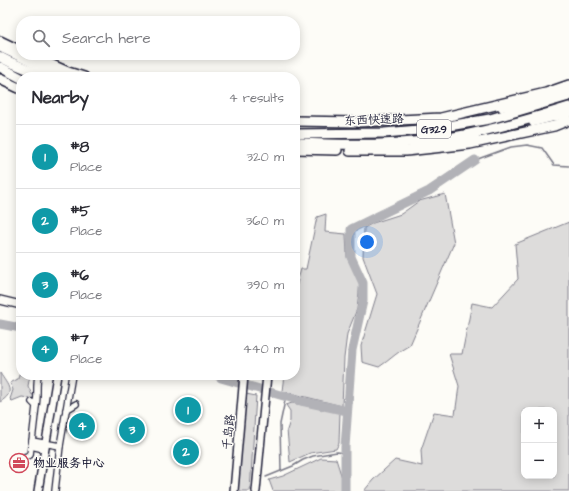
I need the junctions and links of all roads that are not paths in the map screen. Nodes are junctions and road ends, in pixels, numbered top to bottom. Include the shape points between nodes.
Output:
1 (0, 41) edge
2 (0, 47) edge
3 (16, 49) edge
4 (16, 54) edge
5 (0, 57) edge
6 (31, 60) edge
7 (39, 60) edge
8 (0, 67) edge
9 (0, 72) edge
10 (34, 72) edge
11 (59, 72) edge
12 (61, 72) edge
13 (16, 75) edge
14 (16, 79) edge
15 (0, 80) edge
16 (569, 85) edge
17 (16, 88) edge
18 (569, 90) edge
19 (569, 96) edge
20 (569, 107) edge
21 (569, 113) edge
22 (441, 118) junction
23 (569, 120) edge
24 (300, 122) edge
25 (300, 134) edge
26 (300, 143) edge
27 (300, 148) edge
28 (300, 148) edge
29 (0, 300) edge
30 (16, 303) edge
31 (37, 380) edge
32 (56, 380) edge
33 (71, 380) edge
34 (244, 380) edge
35 (266, 380) edge
36 (76, 404) dead end
37 (66, 410) junction
38 (31, 444) junction
39 (45, 446) junction
40 (60, 446) junction
41 (24, 457) dead end
42 (38, 491) edge
43 (55, 491) edge
44 (234, 491) edge
45 (256, 491) edge

1 - 3 main road
2 - 4 main road
5 - 10 main road
6 - 11 main road
7 - 12 main road
8 - 13 main road
9 - 14 main road
15 - 17 main road
16 - 22 main road via 546,93
18 - 22 main road via 526,103
19 - 25 main road, 东西快速路 / G329 via 490,119 431,129 384,133
20 - 26 main road, 东西快速路 / G329 via 453,137 352,145
21 - 27 main road via 462,140 396,146
22 - 24 main road
23 - 28 main road via 554,126 470,144 406,151
29 - 30 street
31 - 38 street via 38,393 34,404
32 - 39 street
33 - 37 street
34 - 44 street, 千岛路
35 - 45 street
36 - 37 street
37 - 40 street
38 - 39 street
38 - 41 street via 30,455
39 - 40 street
39 - 42 street
40 - 43 street

